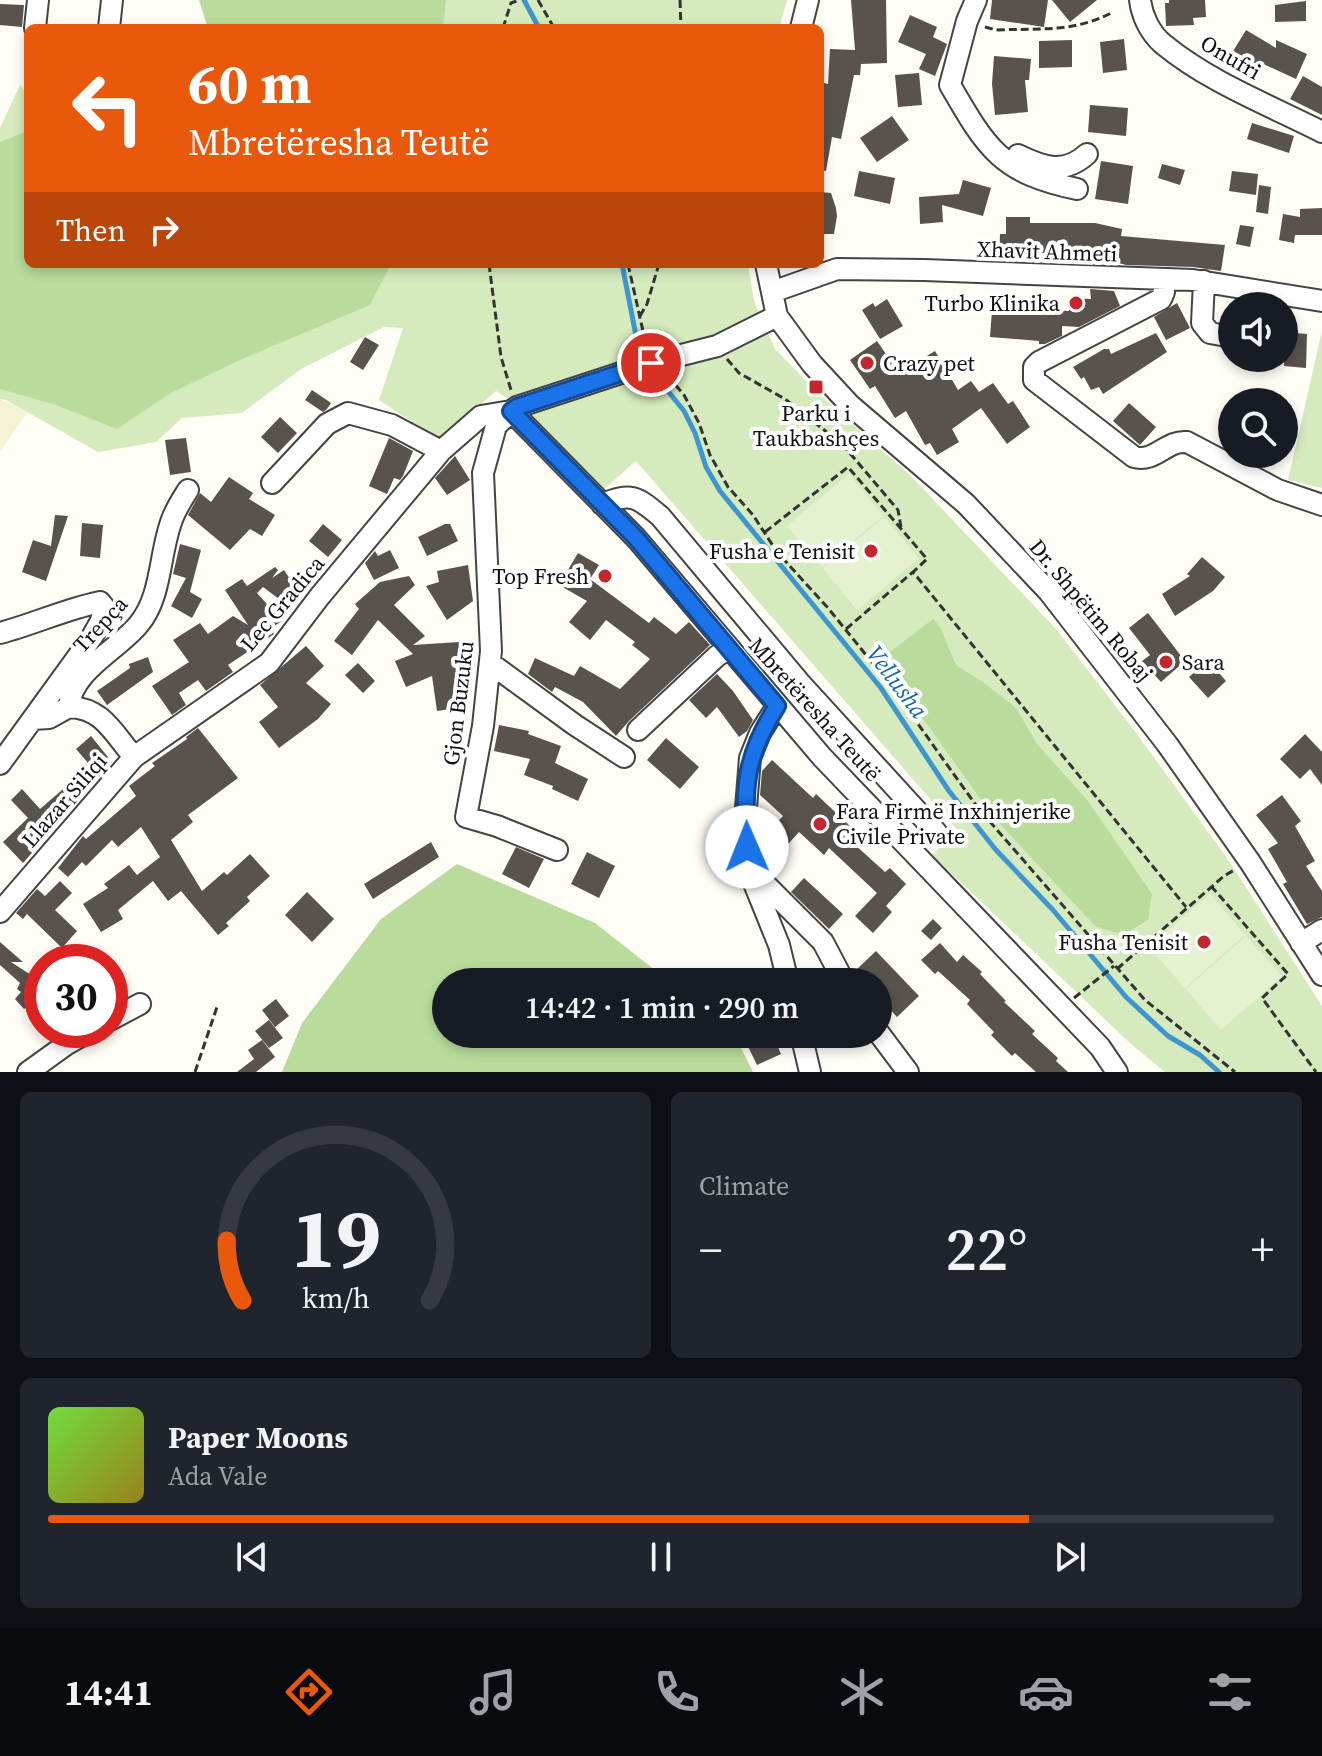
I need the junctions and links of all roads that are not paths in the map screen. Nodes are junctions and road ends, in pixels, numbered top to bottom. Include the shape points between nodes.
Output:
1 (38, 0) edge
2 (112, 0) edge
3 (808, 0) edge
4 (976, 0) edge
5 (1140, 0) edge
6 (35, 24) edge
7 (109, 24) edge
8 (802, 24) edge
9 (1322, 132) edge
10 (980, 133) junction
11 (1087, 154) dead end
12 (1077, 189) dead end
13 (767, 268) edge
14 (1164, 279) junction
15 (1204, 281) junction
16 (772, 292) junction
17 (1322, 301) edge
18 (777, 316) junction
19 (1218, 334) edge
20 (514, 409) junction
21 (441, 451) junction
22 (272, 483) dead end
23 (188, 490) dead end
24 (602, 504) junction
25 (1322, 505) edge
26 (0, 633) edge
27 (728, 649) junction
28 (490, 663) junction
29 (777, 706) junction
30 (69, 707) junction
31 (33, 719) junction
32 (638, 730) dead end
33 (134, 757) junction
34 (624, 757) dead end
35 (0, 764) edge
36 (937, 833) dead end
37 (557, 850) dead end
38 (747, 866) junction
39 (0, 912) edge
40 (1322, 930) edge
41 (1301, 943) junction
42 (785, 968) edge
43 (837, 968) edge
44 (1322, 975) edge
45 (140, 1004) dead end
46 (128, 1010) edge
47 (61, 1048) edge
48 (804, 1048) edge
49 (890, 1048) edge
50 (28, 1072) edge
51 (810, 1072) edge
52 (908, 1072) edge
53 (1117, 1072) edge

1 - 6 street
2 - 7 street
3 - 8 street
4 - 10 street via 950,85
5 - 9 street, Onufri via 1161,43 1202,71
10 - 11 street via 1053,169 1078,163
10 - 12 street via 1006,163 1046,182
13 - 16 street
14 - 15 street, Xhavit Ahmeti
14 - 16 street, Xhavit Ahmeti via 837,269
14 - 25 street via 1161,299 1039,362 1034,380 1134,457 1152,457 1178,441 1187,442 1278,490
15 - 17 street, Xhavit Ahmeti
15 - 19 street via 1202,323
16 - 18 street
18 - 20 street, Lec Gradica via 717,346
18 - 41 street, Dr. Shpëtim Robaj via 828,383 966,504 1049,592 1167,744
20 - 21 street, Lec Gradica via 481,416
20 - 24 street, Mbretëresha Teutë
20 - 28 street, Gjon Buzuku via 496,426 483,473
21 - 22 street via 392,425 348,413 327,424
21 - 33 street, Lec Gradica via 269,663
23 - 30 street, Trepça via 173,517 154,596 141,622 82,678 70,693
24 - 27 street, Mbretëresha Teutë
24 - 36 street via 629,496 660,516 800,683
26 - 31 street via 84,605 100,602 104,607 92,637
27 - 29 street, Mbretëresha Teutë
27 - 32 street
28 - 34 street
28 - 37 street, Gjon Buzuku via 466,817
29 - 38 street via 750,758
29 - 53 street, Mbretëresha Teutë via 1100,1047
30 - 31 street via 49,718
30 - 33 street via 97,713
31 - 35 street
33 - 39 street, Llazar Siliqi
38 - 42 street
38 - 43 street via 823,942
40 - 41 street
41 - 44 street, Dr. Shpëtim Robaj
45 - 46 street
47 - 50 street
48 - 51 street
49 - 52 street

